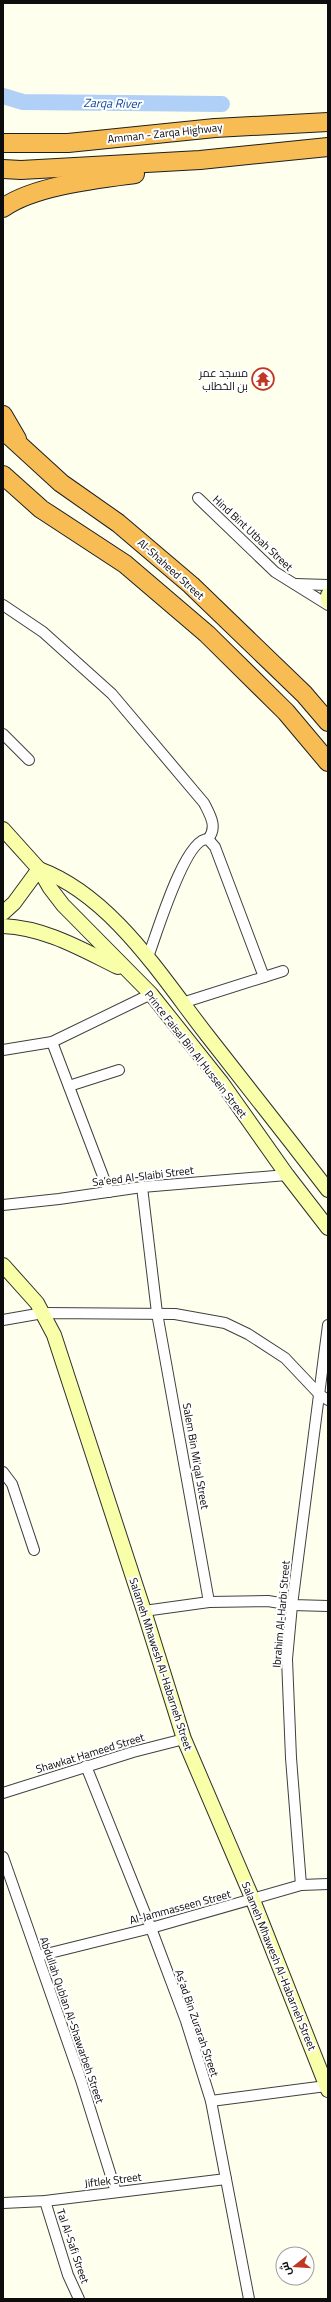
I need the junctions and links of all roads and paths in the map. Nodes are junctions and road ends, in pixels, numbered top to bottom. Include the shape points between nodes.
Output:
1 (328, 122) edge
2 (3, 143) edge
3 (328, 147) edge
4 (200, 160) junction
5 (3, 169) edge
6 (3, 208) edge
7 (3, 415) edge
8 (3, 430) edge
9 (20, 447) junction
10 (3, 475) edge
11 (198, 498) dead end
12 (293, 584) junction
13 (328, 584) edge
14 (328, 595) edge
15 (328, 601) edge
16 (3, 605) edge
17 (328, 605) edge
18 (328, 722) edge
19 (3, 734) edge
20 (29, 760) dead end
21 (328, 762) edge
22 (3, 829) edge
23 (208, 839) junction
24 (40, 869) junction
25 (3, 913) edge
26 (3, 926) edge
27 (148, 958) junction
28 (127, 971) junction
29 (283, 971) dead end
30 (264, 976) junction
31 (151, 994) junction
32 (182, 1003) junction
33 (52, 1042) junction
34 (3, 1050) edge
35 (119, 1070) dead end
36 (69, 1086) junction
37 (287, 1175) junction
38 (142, 1187) junction
39 (328, 1190) edge
40 (109, 1192) junction
41 (3, 1205) edge
42 (328, 1228) edge
43 (3, 1265) edge
44 (44, 1313) junction
45 (157, 1314) junction
46 (3, 1320) edge
47 (328, 1325) edge
48 (324, 1398) edge
49 (3, 1472) edge
50 (34, 1550) dead end
51 (209, 1602) junction
52 (292, 1606) junction
53 (328, 1606) edge
54 (144, 1611) junction
55 (184, 1739) junction
56 (86, 1766) junction
57 (3, 1792) edge
58 (3, 1857) edge
59 (328, 1884) edge
60 (301, 1885) junction
61 (253, 1900) junction
62 (151, 1928) junction
63 (38, 1956) junction
64 (327, 2088) edge
65 (211, 2101) junction
66 (226, 2179) junction
67 (116, 2192) junction
68 (45, 2201) junction
69 (3, 2203) edge
70 (79, 2299) edge
71 (249, 2299) edge

1 - 2 highway, Amman - Zarqa Highway via 215,128 68,143
3 - 4 highway
4 - 5 highway
4 - 6 highway via 39,192 23,196
7 - 9 highway
8 - 9 highway, Al-Shaheed Street
9 - 18 highway, Al-Shaheed Street via 61,483 118,523 185,580 304,694
10 - 21 highway via 41,508 125,564 207,634 286,712
11 - 12 street, Hind Bint Utbah Street via 275,572
12 - 13 street, Hind Bint Utbah Street
12 - 17 street, Hind Bint Utbah Street
14 - 15 street
16 - 23 street via 43,632 119,701 204,803 213,824 213,831
19 - 20 street
22 - 24 street, Prince Faisal Bin Al Hussein Street
23 - 27 street via 196,843 184,861
23 - 30 street via 215,847
24 - 25 street
24 - 27 street, Prince Faisal Bin Al Hussein Street via 69,883 105,911
24 - 28 street, Prince Faisal Bin Al Hussein Street via 63,905
26 - 28 street via 28,928 52,935
27 - 32 street, Prince Faisal Bin Al Hussein Street
28 - 31 street, Prince Faisal Bin Al Hussein Street
29 - 30 street
30 - 32 street
31 - 33 street
31 - 37 street, Prince Faisal Bin Al Hussein Street via 222,1083
32 - 39 street, Prince Faisal Bin Al Hussein Street
33 - 34 street
33 - 36 street
35 - 36 street
36 - 40 street
37 - 38 street, Sa’eed Al-Slaibi Street
37 - 42 street, Prince Faisal Bin Al Hussein Street
38 - 40 street, Sa’eed Al-Slaibi Street
38 - 45 street, Salem Bin Mi’qal Street
40 - 41 street, Sa’eed Al-Slaibi Street
43 - 44 street, Salameh Mhawesh Al-Habarneh Street
44 - 45 street
44 - 46 street
44 - 54 street, Salameh Mhawesh Al-Habarneh Street via 54,1335
45 - 48 street via 175,1314 225,1323 237,1328 285,1358
45 - 51 street, Salem Bin Mi’qal Street
47 - 48 street, Ibrahim Al-Harbi Street
48 - 52 street, Ibrahim Al-Harbi Street
49 - 50 street via 12,1484
51 - 52 street via 268,1601
51 - 54 street
52 - 53 street
52 - 60 street, Ibrahim Al-Harbi Street via 287,1659 288,1707
54 - 55 street, Salameh Mhawesh Al-Habarneh Street
55 - 56 street, Shawkat Hameed Street
55 - 61 street, Salameh Mhawesh Al-Habarneh Street
56 - 57 street, Shawkat Hameed Street
56 - 62 street, As’ad Bin Zurarah Street
58 - 63 street, Abdullah Qublan Al-Shawarbeh Street
59 - 60 street, Al-Jammasseen Street
60 - 61 street, Al-Jammasseen Street
61 - 62 street, Al-Jammasseen Street
61 - 64 street, Salameh Mhawesh Al-Habarneh Street
62 - 63 street, Al-Jammasseen Street
62 - 65 street, As’ad Bin Zurarah Street via 186,2021
63 - 67 street, Abdullah Qublan Al-Shawarbeh Street
64 - 65 street
65 - 66 street, As’ad Bin Zurarah Street
66 - 67 street, Jiftlek Street
66 - 71 street, As’ad Bin Zurarah Street
67 - 68 street, Jiftlek Street
68 - 69 street, Jiftlek Street
68 - 70 street, Tal Al-Safi Street via 68,2276

